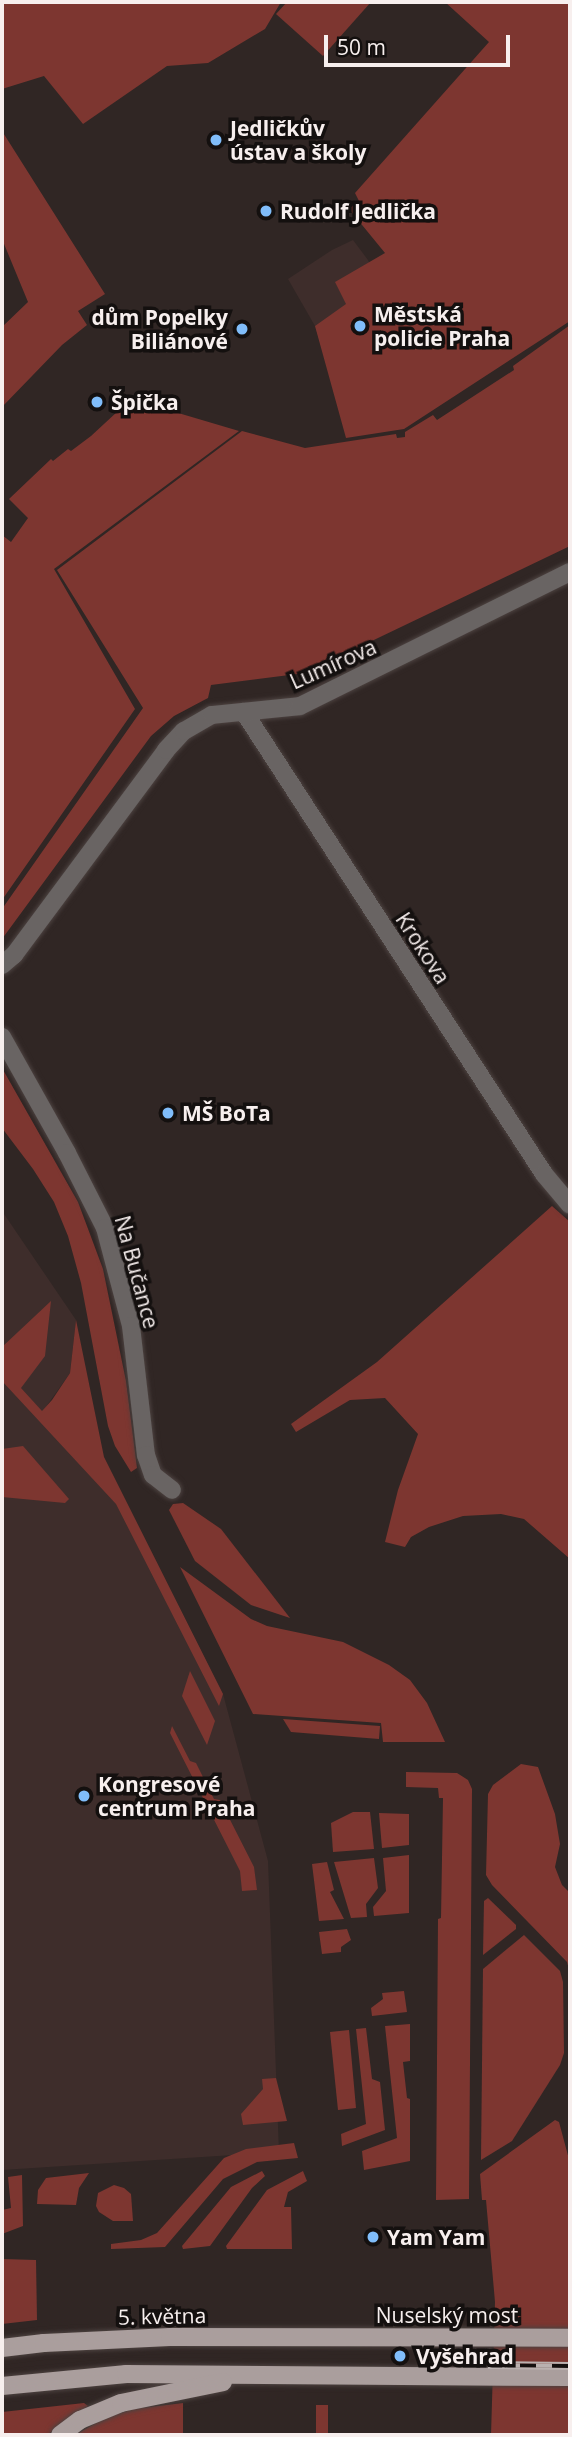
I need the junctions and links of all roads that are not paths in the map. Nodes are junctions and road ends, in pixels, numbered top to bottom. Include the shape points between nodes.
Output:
1 (570, 572) edge
2 (244, 712) junction
3 (2, 965) edge
4 (2, 1037) edge
5 (568, 1199) edge
6 (172, 1490) dead end
7 (324, 2337) joint
8 (570, 2338) edge
9 (2, 2342) edge
10 (44, 2343) junction
11 (2, 2348) edge
12 (261, 2375) junction
13 (570, 2377) edge
14 (2, 2386) edge
15 (60, 2435) edge

1 - 2 street, Lumírova via 300,706
2 - 3 street, Lumírova via 212,715 184,731
2 - 5 street, Krokova via 544,1174
4 - 6 street, Na Bučance via 105,1228 131,1326 148,1466 159,1482
7 - 8 main road, Nuselský most
7 - 10 main road, 5. května
9 - 10 main road
10 - 11 main road, 5. května
12 - 13 main road
12 - 14 main road via 115,2374
12 - 15 main road via 121,2403 80,2420

